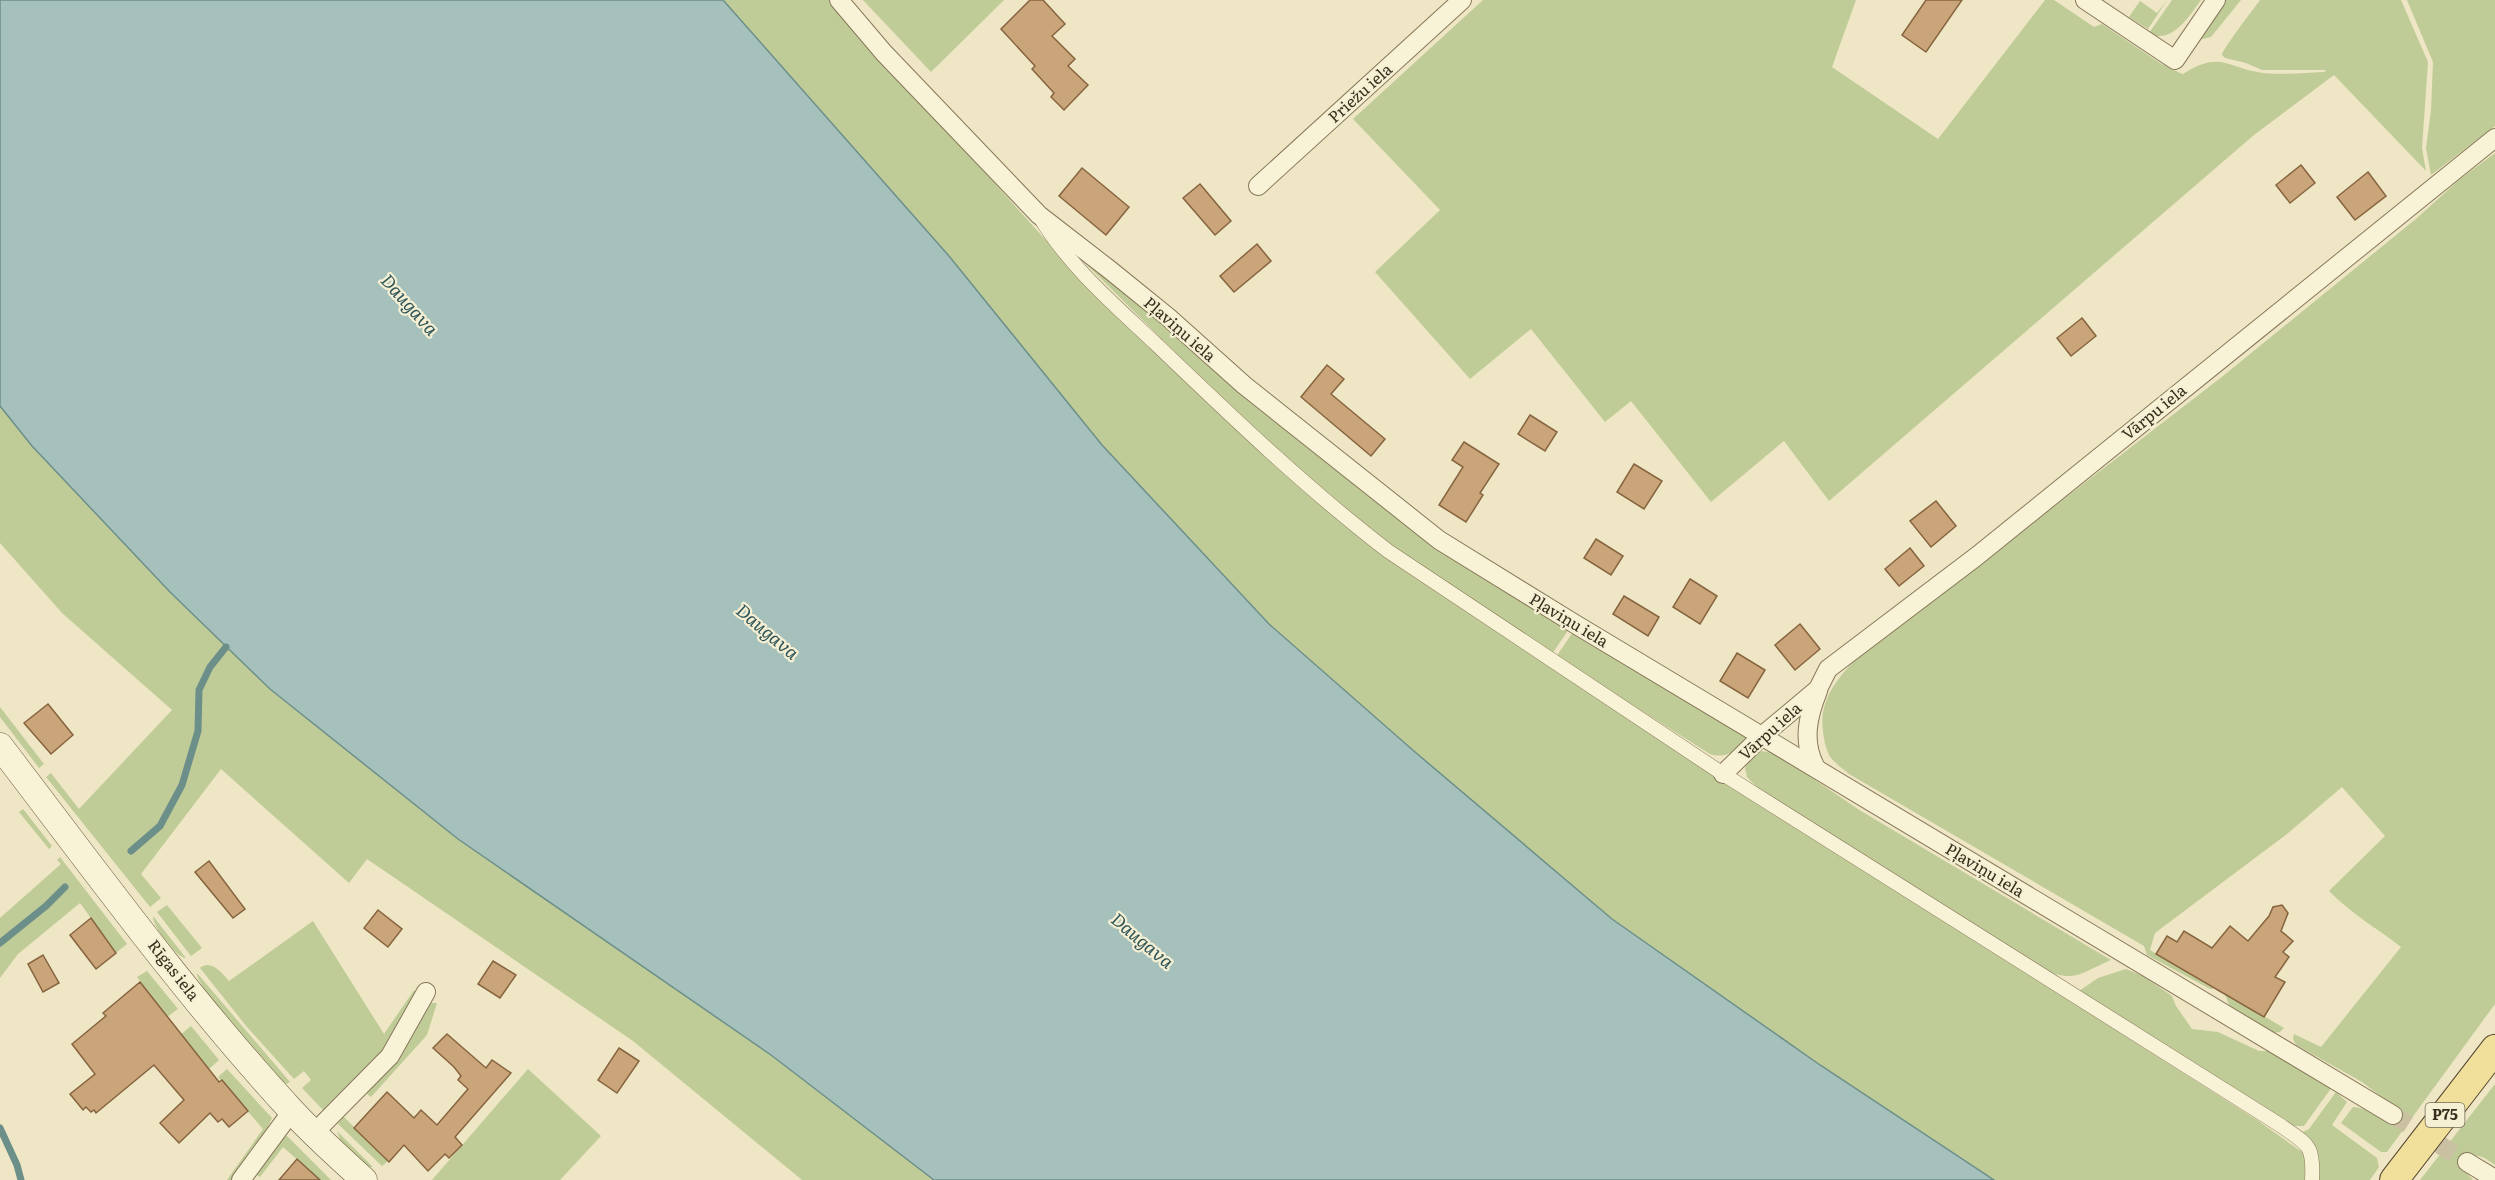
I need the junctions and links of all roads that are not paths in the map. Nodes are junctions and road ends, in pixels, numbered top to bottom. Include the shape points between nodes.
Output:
1 (839, 0) edge
2 (1462, 0) edge
3 (2085, 0) edge
4 (2216, 0) edge
5 (2495, 138) edge
6 (1258, 186) dead end
7 (1039, 215) junction
8 (1818, 689) junction
9 (1763, 735) junction
10 (0, 746) edge
11 (1815, 766) junction
12 (1723, 774) junction
13 (426, 992) dead end
14 (2495, 1049) edge
15 (292, 1111) junction
16 (2393, 1114) tunnel mouth
17 (315, 1133) junction
18 (2467, 1162) tunnel mouth
19 (2495, 1179) edge
20 (241, 1180) edge
21 (364, 1180) edge
22 (2312, 1180) edge
23 (2394, 1180) edge

1 - 7 street, Pļaviņu iela via 884,53
2 - 6 street, Priežu iela
3 - 4 street via 2175,60
5 - 8 street, Vārpu iela via 1977,556 1828,669
7 - 9 street, Pļaviņu iela via 1439,540
7 - 12 street via 1055,240 1099,289 1220,405 1355,525 1453,596
8 - 9 street, Vārpu iela
8 - 11 street, Vārpu iela via 1808,717 1808,753
9 - 11 street, Pļaviņu iela
9 - 12 street, Vārpu iela
10 - 15 main road, Rīgas iela via 201,1005
11 - 16 street, Pļaviņu iela
12 - 22 street via 2280,1125 2310,1148
13 - 17 street via 390,1056
14 - 23 main road, P75
15 - 17 main road, Rīgas iela
15 - 20 street
17 - 21 main road, Rīgas iela
18 - 19 street

